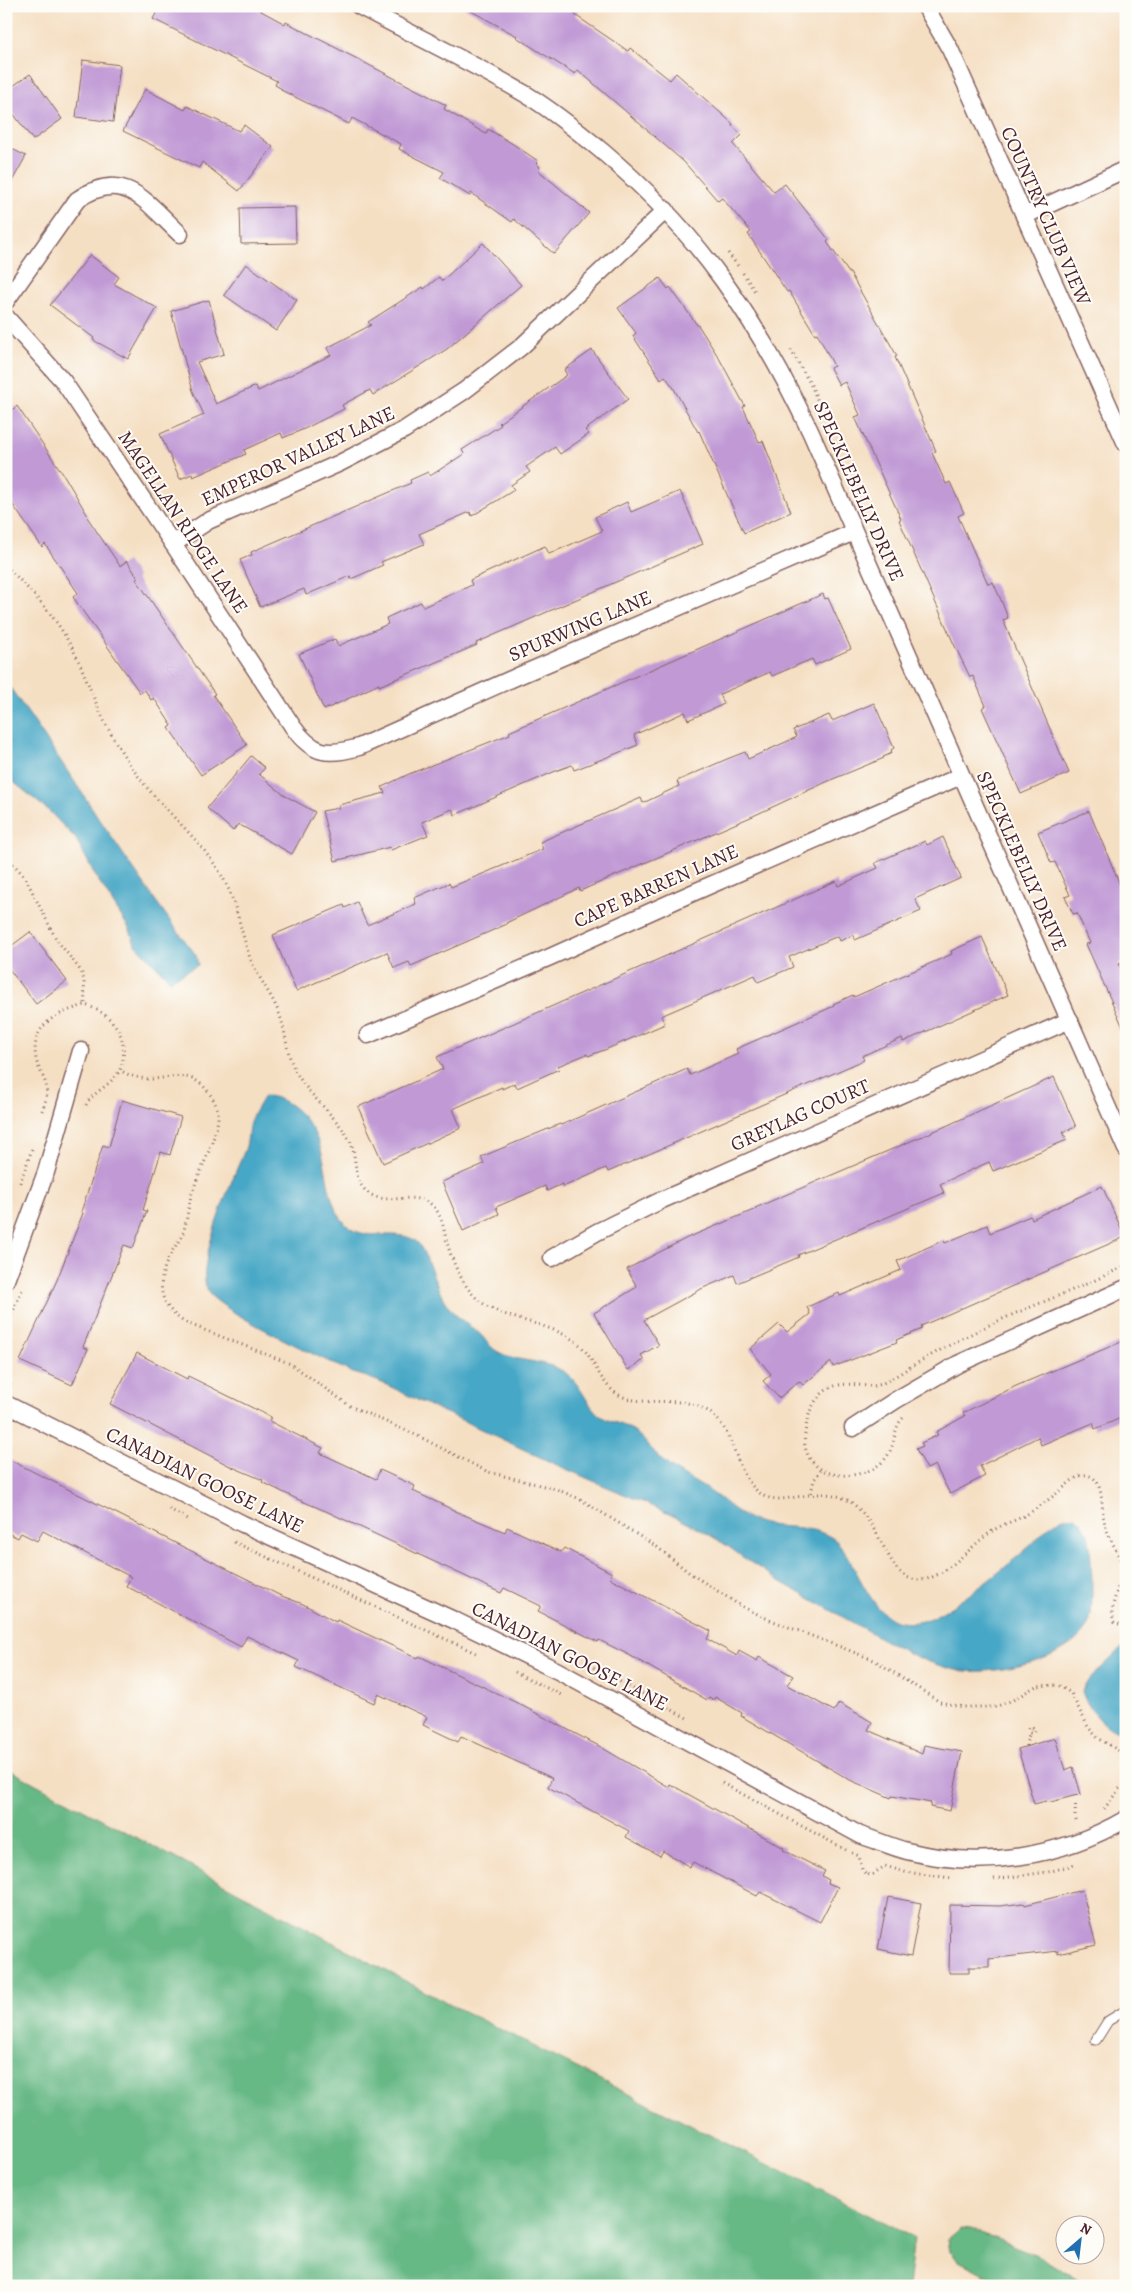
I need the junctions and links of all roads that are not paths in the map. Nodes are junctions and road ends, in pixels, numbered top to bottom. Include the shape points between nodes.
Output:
1 (360, 6) edge
2 (925, 6) edge
3 (1126, 169) edge
4 (666, 210) junction
5 (1024, 216) junction
6 (180, 234) dead end
7 (6, 301) edge
8 (6, 316) edge
9 (1126, 444) edge
10 (854, 532) junction
11 (174, 544) junction
12 (322, 752) joint
13 (961, 776) junction
14 (1070, 1020) junction
15 (368, 1035) dead end
16 (81, 1051) dead end
17 (1126, 1148) edge
18 (552, 1258) dead end
19 (6, 1280) edge
20 (1126, 1288) edge
21 (6, 1404) edge
22 (853, 1428) dead end
23 (1126, 1819) edge
24 (1126, 2010) edge
25 (1096, 2040) dead end

1 - 4 street, SPECKLEBELLY DRIVE via 528,96 592,143
2 - 5 street, COUNTRY CLUB VIEW via 950,49
3 - 5 street
4 - 10 street, SPECKLEBELLY DRIVE via 715,269 761,337 790,390
4 - 11 street, EMPEROR VALLEY LANE via 521,347 464,391 404,430 340,463 208,521
5 - 9 street, COUNTRY CLUB VIEW
6 - 7 street via 138,195 124,188 107,185 90,191 77,200
8 - 11 street, MAGELLAN RIDGE LANE via 63,381
10 - 12 street, SPURWING LANE via 360,747
10 - 13 street, SPECKLEBELLY DRIVE
11 - 12 street, MAGELLAN RIDGE LANE via 293,727 304,742
13 - 14 street, SPECKLEBELLY DRIVE
13 - 15 street, CAPE BARREN LANE
14 - 17 street, SPECKLEBELLY DRIVE
14 - 18 street, GREYLAG COURT via 662,1200
16 - 19 street via 46,1172
20 - 22 street via 958,1364
21 - 23 street, CANADIAN GOOSE LANE via 243,1524 558,1671 860,1835 907,1851 972,1860 1032,1855 1101,1833
24 - 25 lane via 1108,2022

